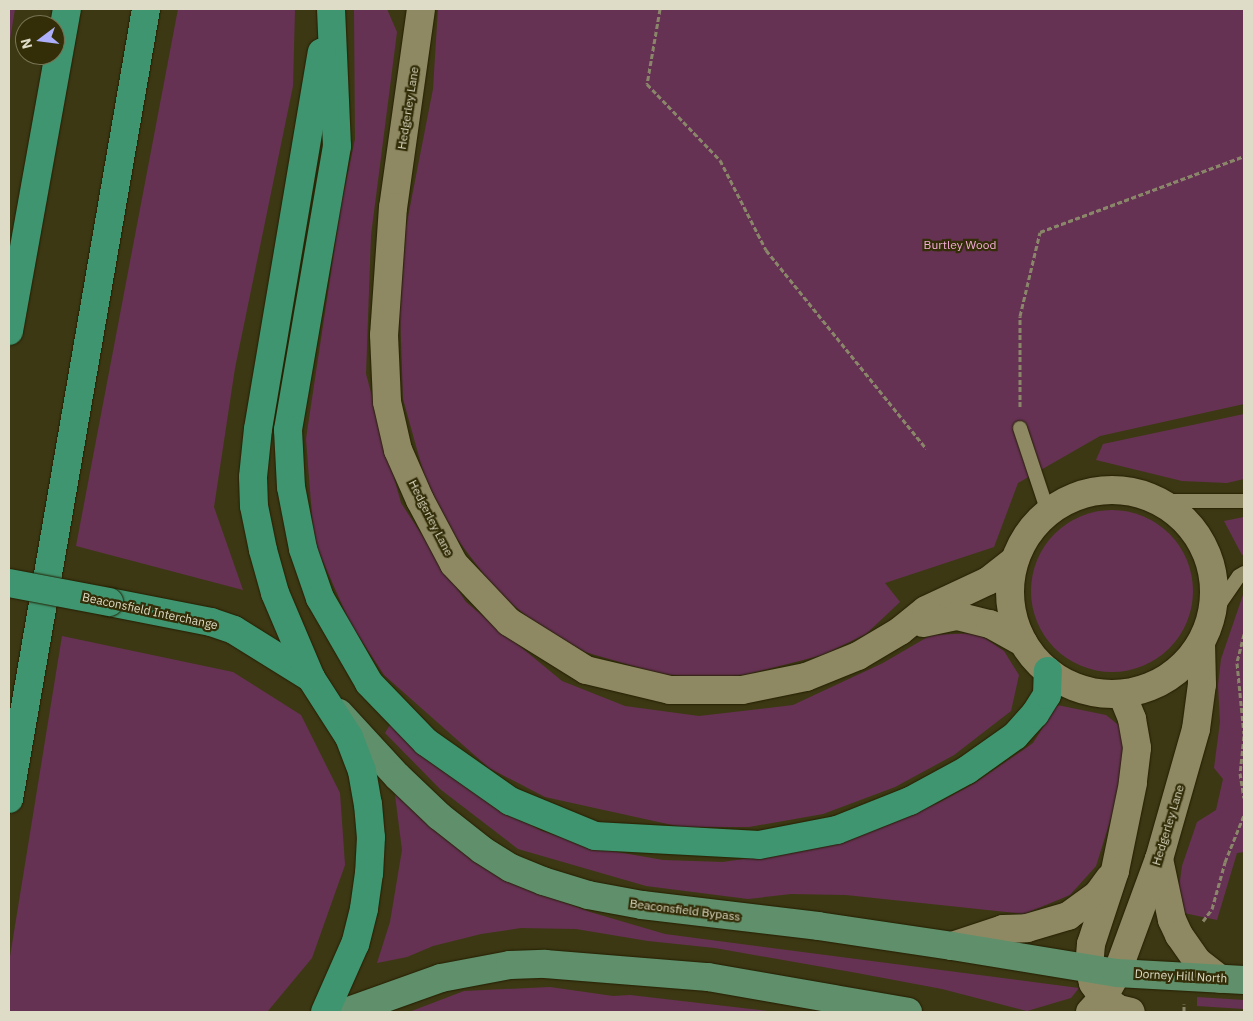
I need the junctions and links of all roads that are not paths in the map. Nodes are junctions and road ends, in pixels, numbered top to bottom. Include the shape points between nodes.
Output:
1 (67, 9) edge
2 (146, 9) edge
3 (330, 9) edge
4 (421, 9) edge
5 (9, 331) edge
6 (1020, 428) road end
7 (1161, 501) junction
8 (1244, 501) edge
9 (1048, 512) junction
10 (1015, 560) junction
11 (1244, 573) edge
12 (9, 583) edge
13 (1212, 615) junction
14 (900, 631) junction
15 (1023, 642) junction
16 (1200, 644) junction
17 (1048, 671) junction
18 (317, 687) junction
19 (1122, 694) junction
20 (9, 799) edge
21 (1159, 859) junction
22 (1115, 871) junction
23 (952, 946) junction
24 (1089, 968) junction
25 (1117, 973) junction
26 (1232, 979) edge
27 (1096, 1005) edge
28 (325, 1012) edge
29 (346, 1012) edge
30 (904, 1012) edge
31 (1131, 1012) edge

1 - 5 highway
2 - 20 highway
3 - 17 highway via 337,146 288,430 291,487 303,549 320,598 369,683 426,742 510,800 595,836 759,845 836,830 910,801 967,770 1015,736 1035,714 1047,695
3 - 18 highway via 258,429 253,477 254,506 270,576 290,634
4 - 14 street, Hedgerley Lane via 393,207 384,335 387,402 398,450 454,564 509,622 586,670 670,690 742,690 806,677 858,656
6 - 9 lane
7 - 8 lane
7 - 9 street via 1133,491 1103,490 1074,497
7 - 13 street via 1187,522 1206,549 1214,581
9 - 10 street via 1028,534
10 - 14 street, Hedgerley Lane via 988,581 926,610
10 - 15 street via 1011,588 1014,616
11 - 13 lane
12 - 18 highway, Beaconsfield Interchange, bridge via 211,622 234,630
13 - 16 street
14 - 15 street, Hedgerley Lane via 957,616 990,624
15 - 17 street
16 - 19 street via 1180,669 1153,686
16 - 21 street, Hedgerley Lane via 1202,684 1196,729
17 - 19 street via 1079,687
18 - 23 main road, Beaconsfield Bypass via 397,776 439,816 511,868 588,895 642,905
18 - 28 highway, Beaconsfield Interchange via 349,737 362,772 371,837 364,909 355,944
19 - 22 street via 1132,719 1137,748
21 - 25 street, Hedgerley Lane
21 - 26 street via 1178,935 1197,960
22 - 23 street via 1098,894 1068,916 1027,928 1003,929
22 - 24 street via 1091,944
23 - 24 main road, Beaconsfield Bypass
24 - 25 main road, Beaconsfield Bypass
24 - 27 street
25 - 26 main road, Dorney Hill North
25 - 27 street, Hedgerley Lane
27 - 31 street
29 - 30 main road via 441,978 510,965 545,964 708,977

